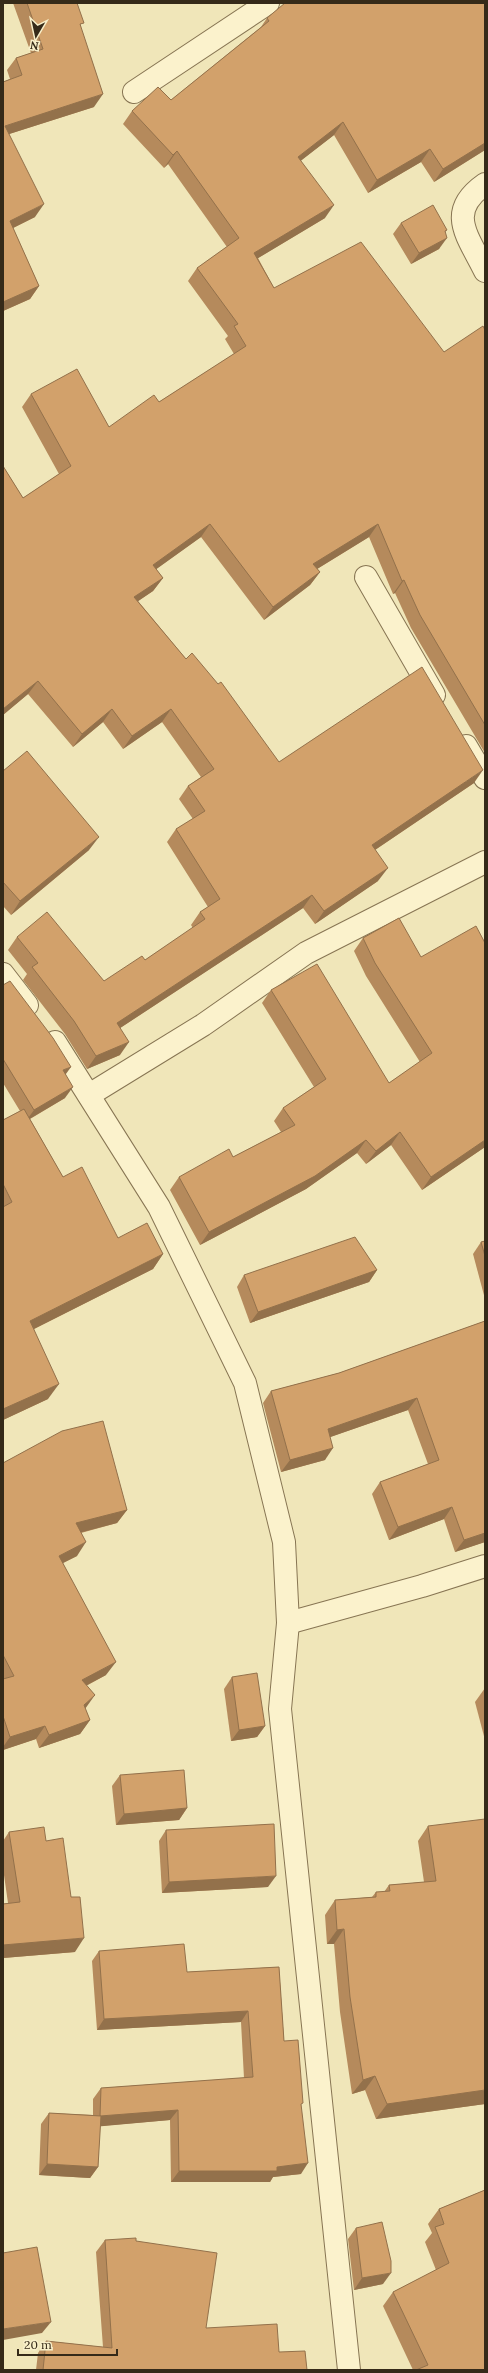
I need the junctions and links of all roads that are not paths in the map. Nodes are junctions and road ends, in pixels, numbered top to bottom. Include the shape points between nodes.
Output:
1 (268, 3) edge
2 (134, 92) dead end
3 (485, 184) edge
4 (485, 271) edge
5 (366, 577) dead end
6 (443, 710) edge
7 (456, 730) edge
8 (485, 778) edge
9 (485, 862) edge
10 (3, 974) edge
11 (89, 1095) junction
12 (485, 1566) edge
13 (288, 1622) junction
14 (349, 2370) edge

1 - 2 street
3 - 4 street via 474,191 462,208 462,225
5 - 6 street
7 - 8 street
9 - 11 street via 306,953 202,1024
10 - 11 street via 55,1042
11 - 13 street via 159,1207 245,1383 284,1542
12 - 13 street via 422,1586
13 - 14 street via 280,1709

